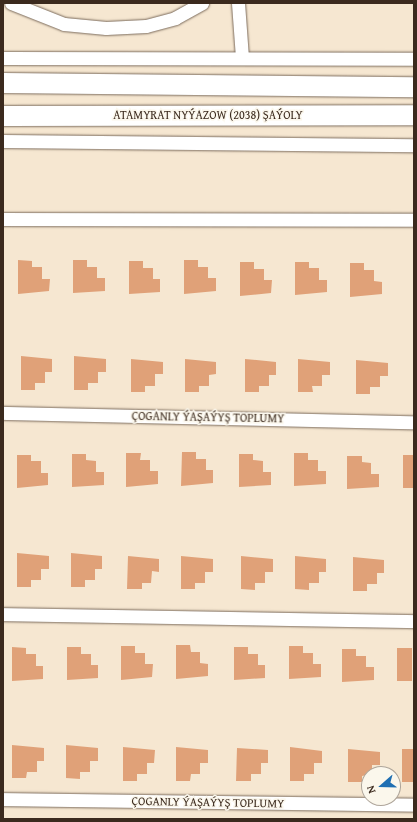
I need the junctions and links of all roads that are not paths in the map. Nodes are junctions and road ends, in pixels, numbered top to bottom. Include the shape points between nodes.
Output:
1 (11, 3) edge
2 (202, 3) edge
3 (238, 3) edge
4 (3, 58) edge
5 (242, 58) junction
6 (414, 59) edge
7 (3, 83) edge
8 (414, 87) edge
9 (3, 116) edge
10 (414, 116) edge
11 (3, 142) edge
12 (414, 145) edge
13 (3, 219) edge
14 (414, 220) edge
15 (3, 413) edge
16 (414, 422) edge
17 (3, 614) edge
18 (414, 621) edge
19 (3, 798) edge
20 (414, 805) edge

1 - 2 street via 64,24 106,28 146,26 175,18
3 - 5 street
4 - 5 street
5 - 6 street
7 - 8 main road
9 - 10 main road, ATAMYRAT NYÝAZOW (2038) ŞAÝOLY
11 - 12 street
13 - 14 street
15 - 16 street, ÇOGANLY ÝAŞAÝYŞ TOPLUMY
17 - 18 street
19 - 20 street, ÇOGANLY ÝAŞAÝYŞ TOPLUMY

